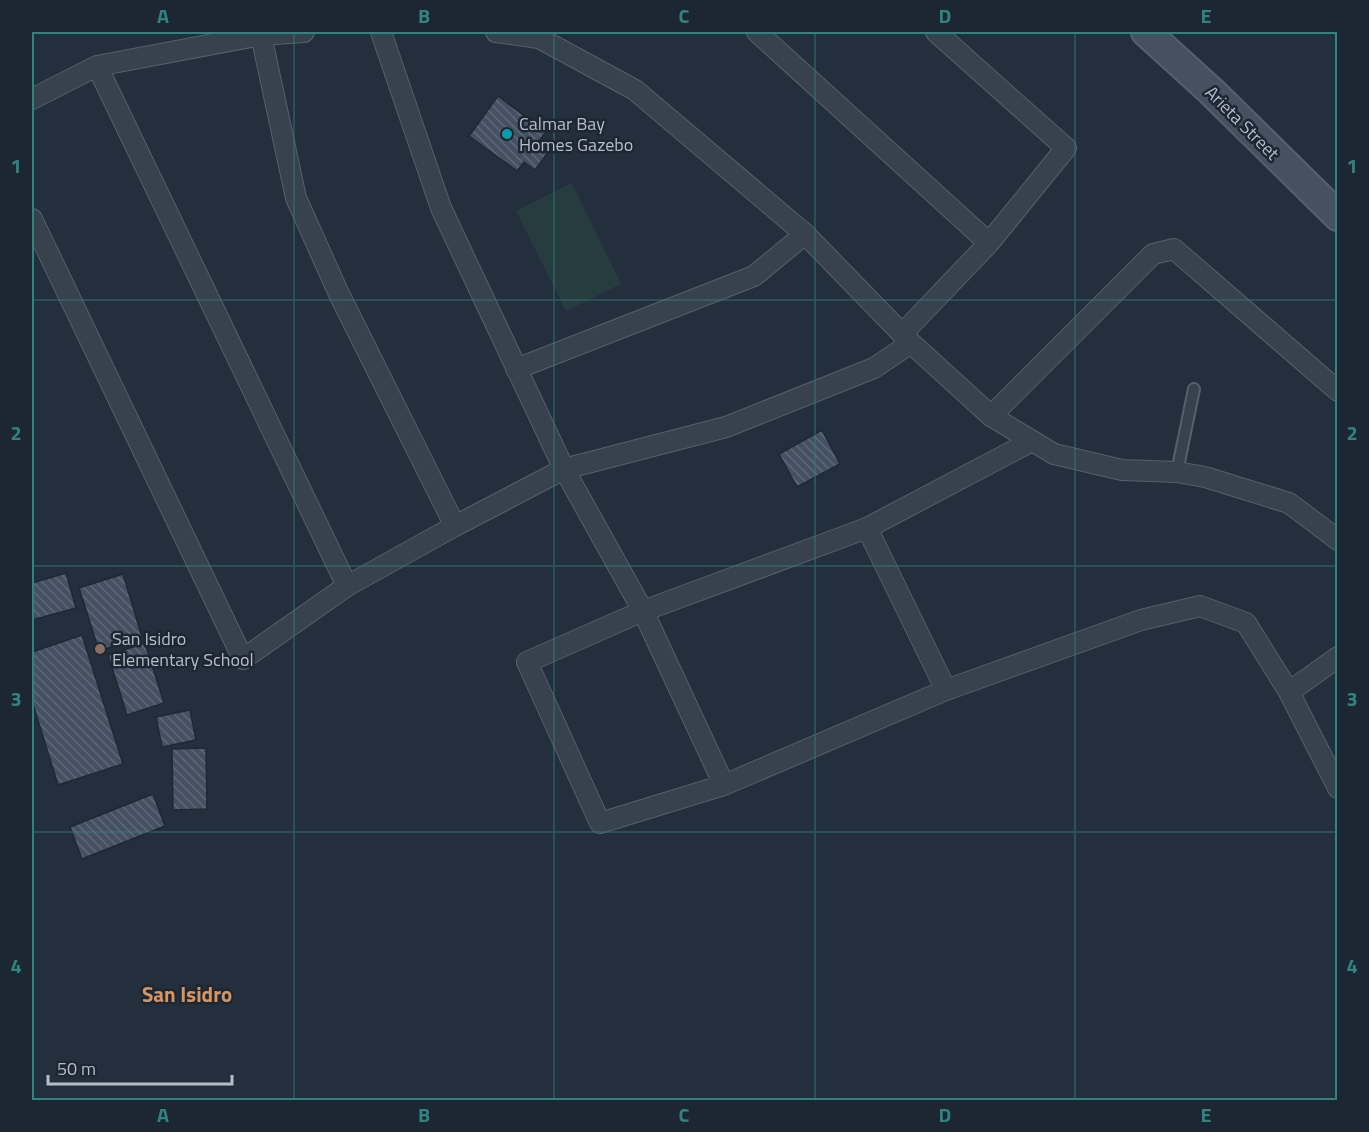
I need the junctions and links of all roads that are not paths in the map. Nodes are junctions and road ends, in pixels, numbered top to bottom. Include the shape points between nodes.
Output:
1 (304, 32) edge
2 (381, 32) edge
3 (496, 32) edge
4 (757, 32) edge
5 (936, 32) edge
6 (1146, 32) edge
7 (261, 35) junction
8 (97, 66) junction
9 (32, 99) edge
10 (1338, 216) edge
11 (32, 219) edge
12 (805, 234) junction
13 (989, 243) junction
14 (907, 338) junction
15 (516, 369) junction
16 (1194, 389) dead end
17 (1338, 391) edge
18 (991, 416) junction
19 (1032, 441) junction
20 (564, 469) junction
21 (1178, 472) junction
22 (455, 526) junction
23 (867, 528) junction
24 (1338, 540) edge
25 (347, 586) junction
26 (643, 611) junction
27 (1338, 657) edge
28 (946, 690) junction
29 (1289, 692) junction
30 (724, 785) junction
31 (1338, 788) edge

1 - 7 street
2 - 15 street via 441,208
3 - 12 street via 539,38 635,90
4 - 13 street
5 - 13 street via 1066,148
6 - 10 street, Arieta Street
7 - 8 street
7 - 22 street via 296,198 339,294
8 - 9 street
8 - 25 street
11 - 25 street via 243,660
12 - 14 street
12 - 15 street via 754,276
13 - 14 street
14 - 18 street
14 - 20 street via 873,368 726,427
15 - 20 street
16 - 21 lane
17 - 18 street via 1174,249 1153,254
18 - 19 street
19 - 21 street via 1054,454 1122,470
19 - 23 street
20 - 22 street
20 - 26 street
21 - 24 street via 1289,503
22 - 25 street
23 - 26 street
23 - 28 street
26 - 30 street
26 - 30 street via 527,662 600,823
27 - 29 street
28 - 29 street via 1141,620 1200,606 1246,622
28 - 30 street
29 - 31 street

